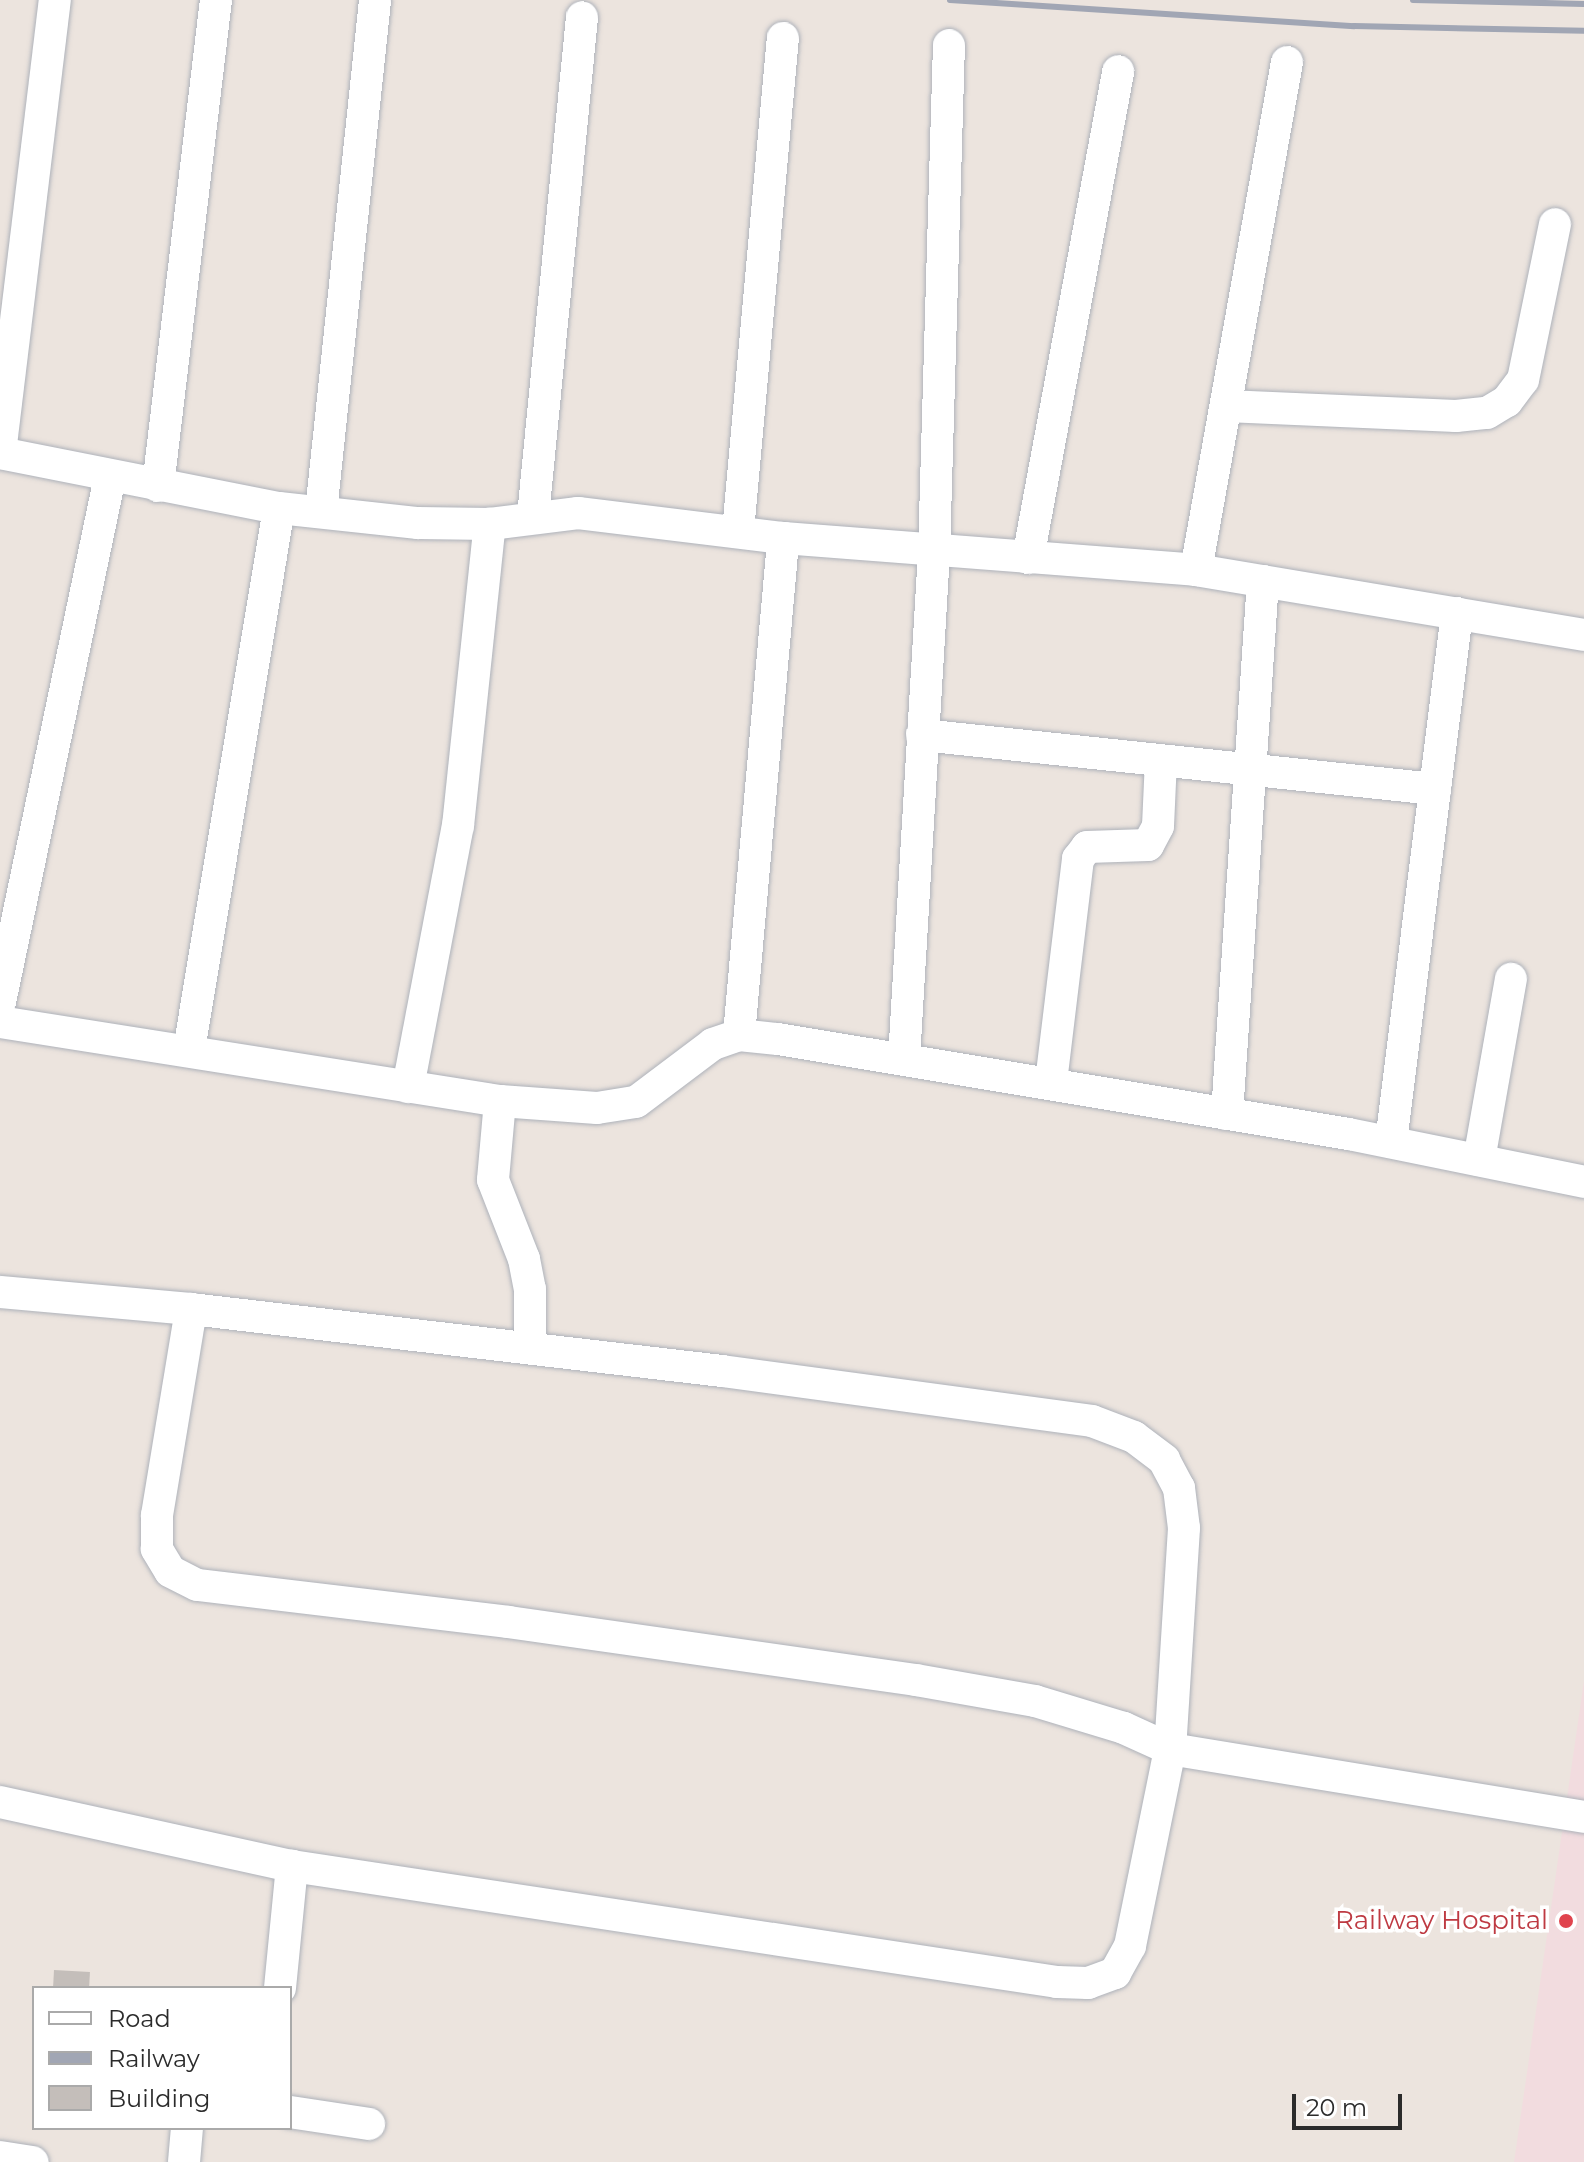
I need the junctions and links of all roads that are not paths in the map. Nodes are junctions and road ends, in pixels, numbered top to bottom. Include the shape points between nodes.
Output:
1 (55, 0) edge
2 (216, 0) edge
3 (375, 1) edge
4 (582, 17) dead end
5 (783, 38) dead end
6 (949, 45) dead end
7 (1287, 62) dead end
8 (1118, 71) dead end
9 (1555, 224) dead end
10 (1226, 406) junction
11 (0, 453) edge
12 (110, 477) junction
13 (158, 486) junction
14 (279, 508) junction
15 (321, 512) junction
16 (533, 516) junction
17 (490, 524) junction
18 (738, 531) junction
19 (783, 538) junction
20 (934, 552) junction
21 (1028, 558) junction
22 (1196, 570) junction
23 (1263, 581) junction
24 (1457, 613) junction
25 (1584, 635) edge
26 (922, 735) junction
27 (1161, 761) junction
28 (1253, 771) junction
29 (1435, 789) junction
30 (1511, 979) dead end
31 (0, 1002) edge
32 (0, 1022) edge
33 (739, 1035) junction
34 (189, 1050) junction
35 (904, 1059) junction
36 (1051, 1082) junction
37 (408, 1087) junction
38 (500, 1101) junction
39 (1227, 1114) junction
40 (1391, 1142) junction
41 (1479, 1160) junction
42 (1584, 1182) edge
43 (0, 1292) edge
44 (191, 1309) junction
45 (530, 1348) junction
46 (1170, 1749) junction
47 (0, 1802) edge
48 (1584, 1817) edge
49 (292, 1866) junction
50 (280, 1986) edge
51 (292, 2112) edge
52 (369, 2124) dead end
53 (187, 2130) edge
54 (0, 2157) edge
55 (33, 2162) edge
56 (184, 2162) edge

1 - 11 street
2 - 13 street
3 - 15 street
4 - 16 street
5 - 18 street
6 - 20 street
7 - 10 street
8 - 21 street
9 - 10 street via 1523,380 1507,401 1487,413
10 - 22 street
11 - 12 street
12 - 13 street
12 - 31 street
13 - 14 street
14 - 15 street
14 - 34 street
15 - 17 street via 418,523
16 - 17 street
16 - 18 street via 578,513
17 - 37 street via 458,826
18 - 19 street
19 - 20 street
19 - 33 street
20 - 21 street
20 - 26 street
21 - 22 street
22 - 23 street
23 - 24 street
23 - 28 street
24 - 25 street
24 - 29 street
26 - 27 street
26 - 35 street
27 - 28 street
27 - 36 street via 1158,826 1148,845 1087,847 1078,859
28 - 29 street
28 - 39 street
29 - 40 street
30 - 41 street
32 - 34 street
33 - 35 street
33 - 38 street via 713,1044 636,1102 597,1108
34 - 37 street
35 - 36 street
36 - 39 street
37 - 38 street
38 - 45 street via 493,1180 524,1259
39 - 40 street
40 - 41 street
41 - 42 street
43 - 44 street
44 - 45 street
44 - 46 street via 157,1515 157,1549 170,1571 197,1585 494,1620 916,1680 1035,1701 1124,1728
45 - 46 street via 1092,1421 1134,1437 1164,1460 1179,1488 1184,1528
46 - 48 street
46 - 49 street via 1130,1946 1115,1973 1088,1983
47 - 49 street
49 - 50 street
51 - 52 street
53 - 56 street
54 - 55 street

